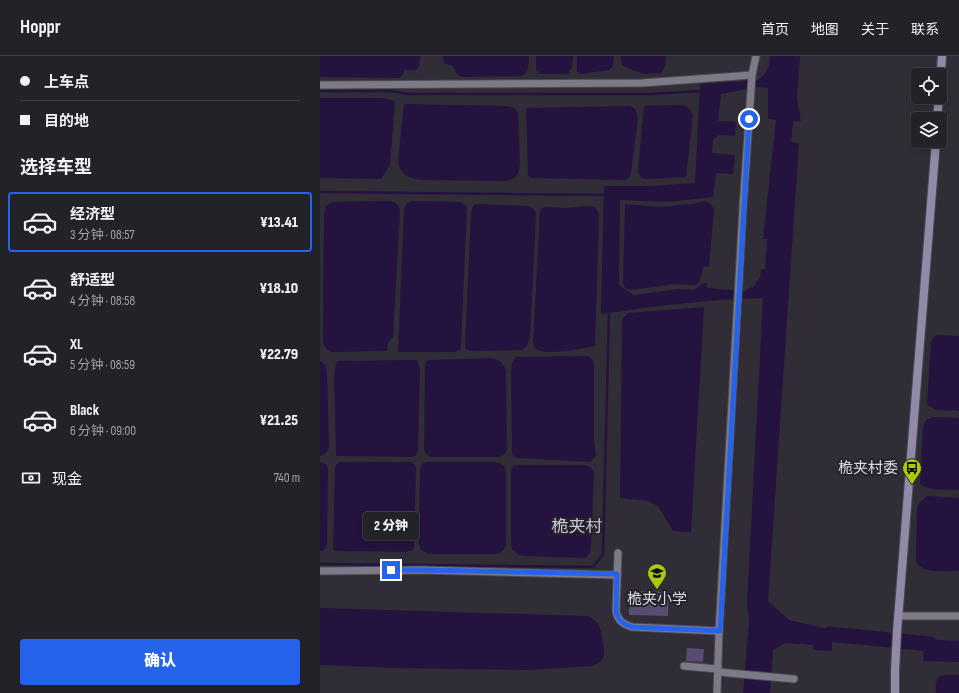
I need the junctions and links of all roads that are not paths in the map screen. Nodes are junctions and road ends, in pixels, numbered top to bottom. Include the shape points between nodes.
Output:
1 (756, 56) edge
2 (942, 56) edge
3 (941, 68) edge
4 (752, 75) junction
5 (320, 85) edge
6 (935, 148) edge
7 (618, 553) dead end
8 (320, 571) edge
9 (617, 574) junction
10 (898, 616) junction
11 (959, 616) edge
12 (720, 631) junction
13 (684, 666) dead end
14 (718, 671) junction
15 (794, 679) dead end
16 (717, 693) edge
17 (896, 693) edge

1 - 4 street
2 - 3 street
4 - 5 street via 642,83
4 - 12 street
6 - 10 street
7 - 9 street
8 - 9 street via 420,570
9 - 12 street via 616,611 620,622 632,627
10 - 11 street
10 - 17 street
12 - 14 street
13 - 14 street
14 - 15 street
14 - 16 street

